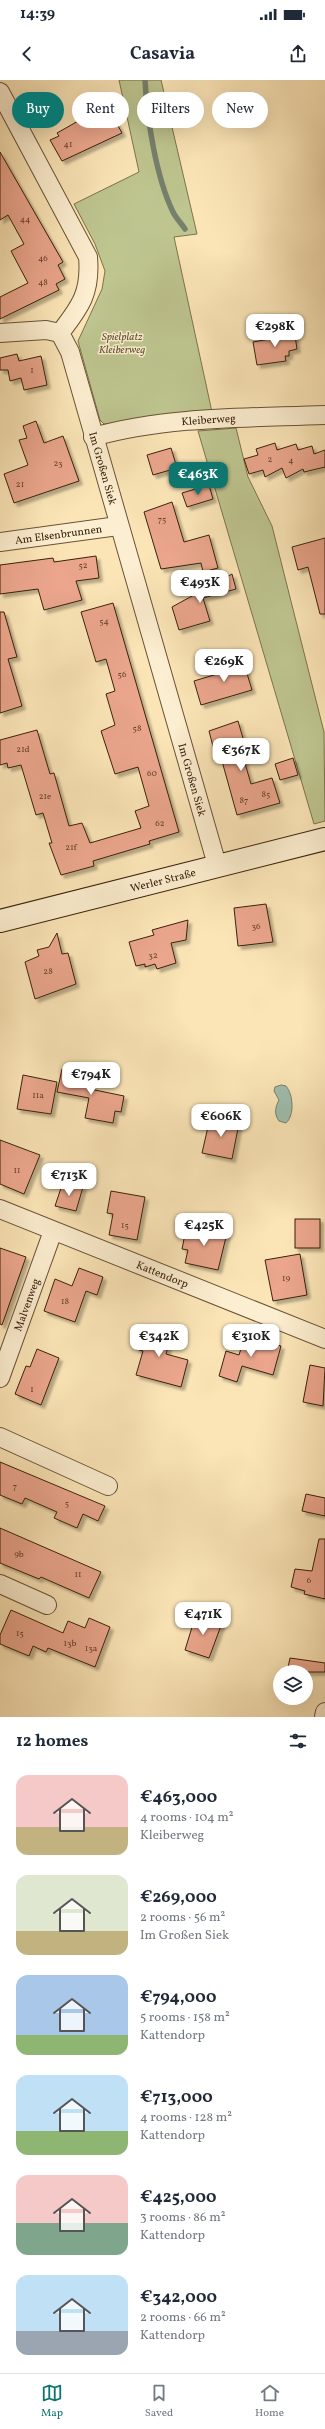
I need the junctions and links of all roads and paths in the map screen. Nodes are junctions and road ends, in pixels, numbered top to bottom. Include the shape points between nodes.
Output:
1 (1, 96) edge
2 (0, 333) edge
3 (60, 333) junction
4 (325, 415) edge
5 (93, 437) junction
6 (118, 526) junction
7 (0, 542) edge
8 (325, 839) edge
9 (217, 865) junction
10 (0, 921) edge
11 (0, 1209) edge
12 (53, 1230) junction
13 (325, 1339) edge
14 (0, 1378) edge
15 (0, 1437) edge
16 (108, 1486) dead end
17 (0, 1584) edge
18 (48, 1605) dead end
19 (325, 1712) edge
20 (324, 1717) edge

1 - 3 street via 88,257 90,278 85,296
2 - 3 street via 46,330
3 - 5 street, Im Großen Siek via 70,352
4 - 5 street, Kleiberweg via 209,420 117,430
5 - 6 street, Im Großen Siek
6 - 7 street, Am Elsenbrunnen
6 - 9 street, Im Großen Siek
8 - 9 main road, Werler Straße
9 - 10 main road, Werler Straße
11 - 12 street, Kattendorp
12 - 13 street, Kattendorp
12 - 14 street, Malvenweg
15 - 16 street
17 - 18 street
19 - 20 street

